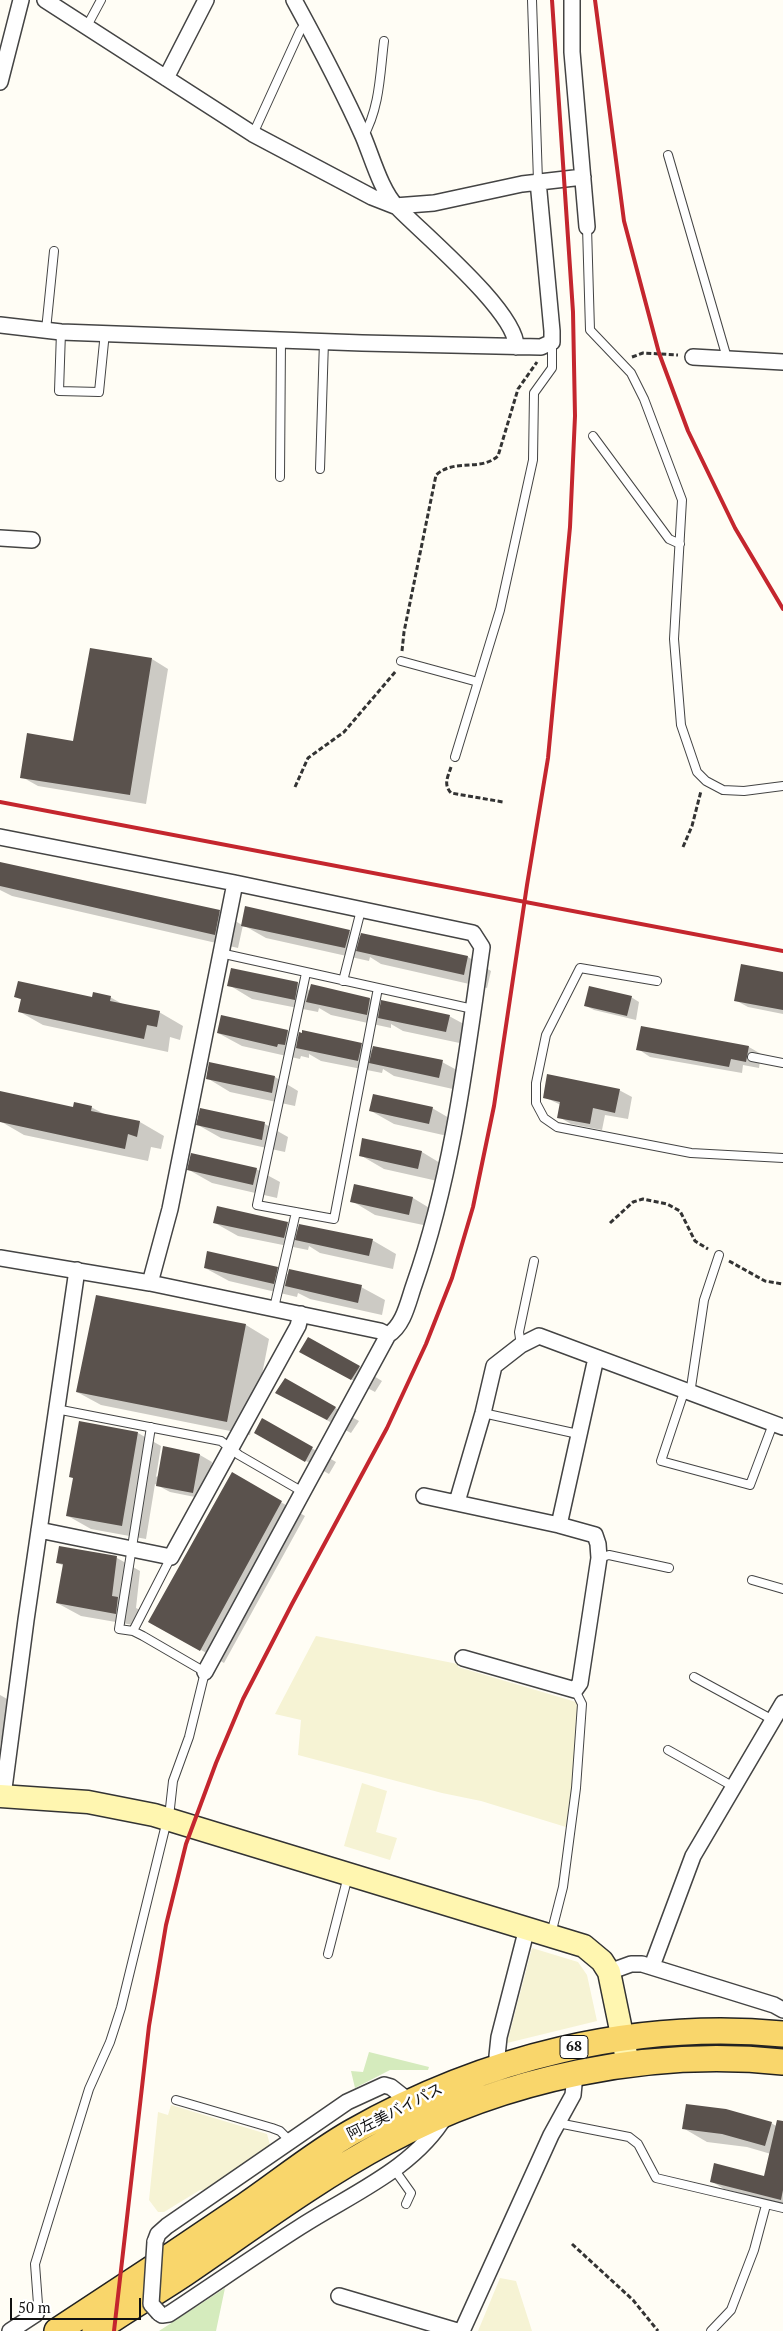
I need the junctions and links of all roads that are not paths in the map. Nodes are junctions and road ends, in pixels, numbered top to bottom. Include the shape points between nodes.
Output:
1 (21, 0) edge
2 (45, 0) edge
3 (101, 0) edge
4 (206, 0) edge
5 (294, 0) edge
6 (532, 0) edge
7 (572, 0) edge
8 (306, 23) junction
9 (87, 26) junction
10 (384, 41) dead end
11 (166, 78) junction
12 (0, 82) edge
13 (253, 134) junction
14 (364, 137) junction
15 (668, 155) dead end
16 (583, 177) junction
17 (538, 181) junction
18 (395, 206) junction
19 (587, 226) joint
20 (54, 251) dead end
21 (0, 325) edge
22 (46, 330) junction
23 (61, 332) junction
24 (105, 332) junction
25 (281, 340) junction
26 (324, 341) junction
27 (552, 342) junction
28 (516, 347) junction
29 (693, 357) road end
30 (727, 358) junction
31 (783, 362) edge
32 (593, 436) dead end
33 (320, 469) dead end
34 (280, 477) dead end
35 (0, 538) edge
36 (32, 540) dead end
37 (680, 544) junction
38 (402, 661) road end
39 (478, 682) junction
40 (455, 757) road end
41 (783, 786) edge
42 (0, 837) edge
43 (235, 882) junction
44 (361, 910) junction
45 (220, 954) junction
46 (306, 973) junction
47 (343, 981) junction
48 (657, 981) dead end
49 (378, 988) junction
50 (473, 1010) junction
51 (752, 1057) dead end
52 (783, 1063) edge
53 (783, 1158) edge
54 (296, 1212) junction
55 (719, 1255) road end
56 (0, 1258) edge
57 (534, 1261) dead end
58 (77, 1270) junction
59 (150, 1283) junction
60 (274, 1308) junction
61 (301, 1314) junction
62 (388, 1335) junction
63 (521, 1345) junction
64 (596, 1358) junction
65 (687, 1393) junction
66 (56, 1409) junction
67 (483, 1413) junction
68 (778, 1425) edge
69 (152, 1427) junction
70 (578, 1434) junction
71 (231, 1449) junction
72 (303, 1492) junction
73 (424, 1496) dead end
74 (457, 1502) junction
75 (558, 1525) junction
76 (39, 1530) junction
77 (133, 1549) junction
78 (171, 1557) junction
79 (599, 1558) junction
80 (669, 1568) dead end
81 (752, 1580) dead end
82 (783, 1589) edge
83 (133, 1631) junction
84 (463, 1658) dead end
85 (206, 1672) junction
86 (694, 1678) dead end
87 (575, 1690) junction
88 (783, 1703) edge
89 (773, 1720) junction
90 (668, 1750) dead end
91 (734, 1787) junction
92 (1, 1797) edge
93 (166, 1818) junction
94 (348, 1873) junction
95 (527, 1928) junction
96 (551, 1935) junction
97 (328, 1954) dead end
98 (652, 1966) junction
99 (609, 1972) junction
100 (779, 2008) edge
101 (783, 2034) edge
102 (622, 2038) junction
103 (783, 2062) edge
104 (628, 2064) junction
105 (501, 2066) junction
106 (575, 2074) junction
107 (176, 2100) dead end
108 (410, 2102) junction
109 (447, 2113) junction
110 (558, 2123) junction
111 (291, 2142) junction
112 (394, 2169) junction
113 (406, 2204) dead end
114 (766, 2205) junction
115 (783, 2208) edge
116 (340, 2296) dead end
117 (36, 2314) joint
118 (10, 2331) edge
119 (58, 2331) edge
120 (95, 2331) edge
121 (457, 2331) edge
122 (462, 2331) edge
123 (711, 2331) edge

1 - 12 street
2 - 9 street
3 - 9 lane
4 - 11 street
5 - 8 street
6 - 17 lane
7 - 16 street via 572,52
8 - 13 lane
8 - 14 street
9 - 11 street
10 - 14 lane via 375,109
11 - 13 street
13 - 18 street via 348,185
14 - 18 street
15 - 30 lane
16 - 17 street
16 - 19 street
17 - 18 street via 434,203
17 - 27 street
18 - 28 street via 483,293 512,328
19 - 37 lane via 590,330 621,360 644,399 682,500
20 - 22 lane
21 - 22 street
22 - 23 street
23 - 24 street
23 - 24 lane via 59,391 99,392
24 - 25 street
25 - 26 street
25 - 34 lane
26 - 28 street
26 - 33 lane
27 - 28 street via 541,347
27 - 39 lane via 552,368 534,392 533,460 500,610
29 - 30 street
30 - 31 street
32 - 37 lane via 669,539
35 - 36 street
37 - 41 lane via 674,639 681,725 697,772 723,790
38 - 39 lane
39 - 40 lane
42 - 43 street
43 - 44 street
43 - 45 street
44 - 47 lane
44 - 50 street via 473,933 482,947
45 - 46 lane
45 - 59 street via 170,1209
46 - 47 lane
46 - 54 lane via 257,1205
47 - 49 lane
48 - 53 lane via 580,968 546,1035 536,1083 536,1103 544,1118 557,1127 691,1153
49 - 50 lane
49 - 54 lane via 334,1219
50 - 62 street via 453,1141 425,1253 401,1321
51 - 52 lane
54 - 60 lane
55 - 65 lane via 704,1300
56 - 58 street
57 - 63 lane via 519,1332
58 - 59 street
58 - 66 street
59 - 60 street
60 - 61 street
61 - 62 street via 380,1330
61 - 71 street via 298,1326
62 - 72 street
63 - 64 street via 539,1336
63 - 67 street via 494,1366
64 - 65 street
64 - 70 street
65 - 68 street
65 - 68 lane via 662,1461 750,1485
66 - 69 lane
66 - 76 street
67 - 70 lane
67 - 74 street
69 - 71 lane via 221,1441
69 - 77 lane
70 - 75 street
71 - 72 lane
71 - 78 street
72 - 85 street
73 - 74 street
74 - 75 street
75 - 79 street via 595,1535
76 - 77 street
76 - 92 street
77 - 78 street
77 - 83 lane via 120,1629
78 - 83 lane
79 - 80 lane via 609,1555
79 - 87 street via 580,1683
81 - 82 lane
83 - 85 lane
84 - 87 street
85 - 93 lane via 190,1737 173,1781
86 - 89 lane
87 - 96 lane via 582,1704 576,1788 564,1887
88 - 89 street
89 - 91 street
90 - 91 lane
91 - 98 street via 693,1856
92 - 93 street via 88,1802
93 - 94 street
93 - 117 lane via 121,2008 89,2090 35,2264
94 - 95 street
94 - 97 lane
95 - 96 street
95 - 105 street via 499,2037 497,2056
96 - 99 street via 592,1951
98 - 99 street via 631,1964
98 - 100 street
99 - 102 street
101 - 102 main road, 阿左美バイパス / 68 via 710,2031
102 - 104 street
102 - 105 main road, 阿左美バイパス / 68
103 - 104 main road, 阿左美バイパス / 68 via 706,2058
104 - 106 main road, 阿左美バイパス / 68
105 - 108 main road, 阿左美バイパス / 68
106 - 109 main road, 阿左美バイパス / 68 via 512,2089
106 - 110 street via 573,2094
107 - 111 lane via 272,2128
108 - 111 street via 391,2086 384,2085 347,2102
108 - 119 main road, 阿左美バイパス / 68 via 350,2134
109 - 112 street via 422,2147
109 - 120 main road, 阿左美バイパス / 68 via 384,2143 296,2196
110 - 114 lane via 629,2137 638,2144 656,2178
110 - 122 street
111 - 112 street, bridge via 158,2234 151,2304 159,2313 169,2314
112 - 113 lane via 411,2193
114 - 115 lane
114 - 123 lane via 754,2250 731,2310
116 - 121 street
117 - 118 street

